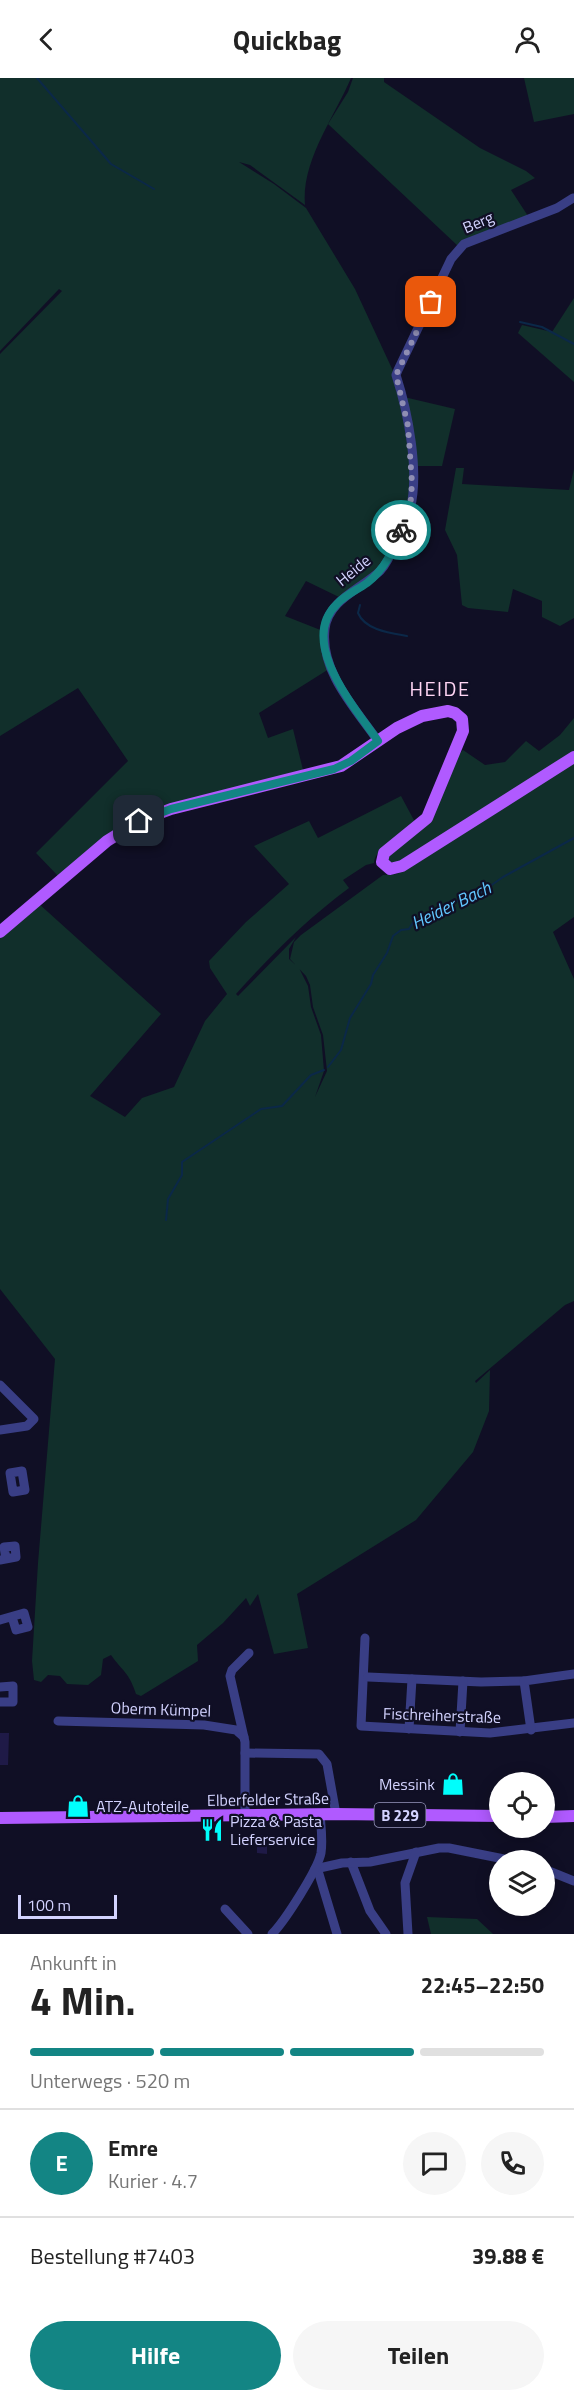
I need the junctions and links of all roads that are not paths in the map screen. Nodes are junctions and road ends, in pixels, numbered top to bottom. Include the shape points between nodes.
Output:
1 (573, 198) edge
2 (396, 375) joint
3 (378, 741) junction
4 (574, 757) edge
5 (0, 932) edge
6 (0, 1385) edge
7 (0, 1430) edge
8 (11, 1483) dead end
9 (0, 1485) edge
10 (12, 1617) dead end
11 (0, 1620) edge
12 (365, 1638) dead end
13 (249, 1653) dead end
14 (574, 1674) edge
15 (368, 1677) dead end
16 (411, 1679) junction
17 (463, 1681) junction
18 (524, 1681) junction
19 (0, 1689) edge
20 (0, 1702) edge
21 (58, 1721) dead end
22 (574, 1724) edge
23 (409, 1730) junction
24 (531, 1730) junction
25 (460, 1732) junction
26 (244, 1737) junction
27 (245, 1753) junction
28 (320, 1814) junction
29 (336, 1814) junction
30 (245, 1816) junction
31 (489, 1816) edge
32 (574, 1816) edge
33 (555, 1817) edge
34 (0, 1818) edge
35 (417, 1852) junction
36 (489, 1856) edge
37 (351, 1862) junction
38 (315, 1869) junction
39 (555, 1873) edge
40 (574, 1881) edge
41 (225, 1909) dead end
42 (248, 1934) edge
43 (272, 1934) edge
44 (337, 1934) edge
45 (386, 1934) edge
46 (408, 1934) edge

1 - 2 street, Berg via 460,246
2 - 3 street, Heide via 408,426 410,511 382,569 338,602 330,614 324,644 330,669
3 - 4 main road via 429,714 448,711 460,716 463,724 434,803 422,822 384,853 386,867 399,868
3 - 5 main road via 334,769 171,809 122,830
6 - 7 street via 34,1419 27,1426
8 - 9 street
10 - 11 street
12 - 23 street, Fischreiherstraße via 361,1726
13 - 26 street via 230,1676
14 - 18 street
15 - 16 street
16 - 17 street
16 - 23 street
17 - 18 street
17 - 25 street
18 - 24 street
19 - 20 street
21 - 26 street, Oberm Kümpel via 204,1725 236,1730
22 - 24 street, Fischreiherstraße
23 - 25 street, Fischreiherstraße
24 - 25 street, Fischreiherstraße
26 - 27 street
27 - 29 street via 319,1754 327,1764
27 - 30 street
28 - 29 main road, Elberfelder Straße / B 229
28 - 30 main road, Elberfelder Straße / B 229
28 - 38 street via 321,1853
29 - 31 main road, Elberfelder Straße / B 229
30 - 34 main road, Elberfelder Straße / B 229
32 - 33 main road
35 - 36 street via 449,1848
35 - 37 street
35 - 46 street via 405,1883
37 - 38 street
37 - 45 street via 370,1911
38 - 43 street
38 - 44 street
39 - 40 street
41 - 42 street

